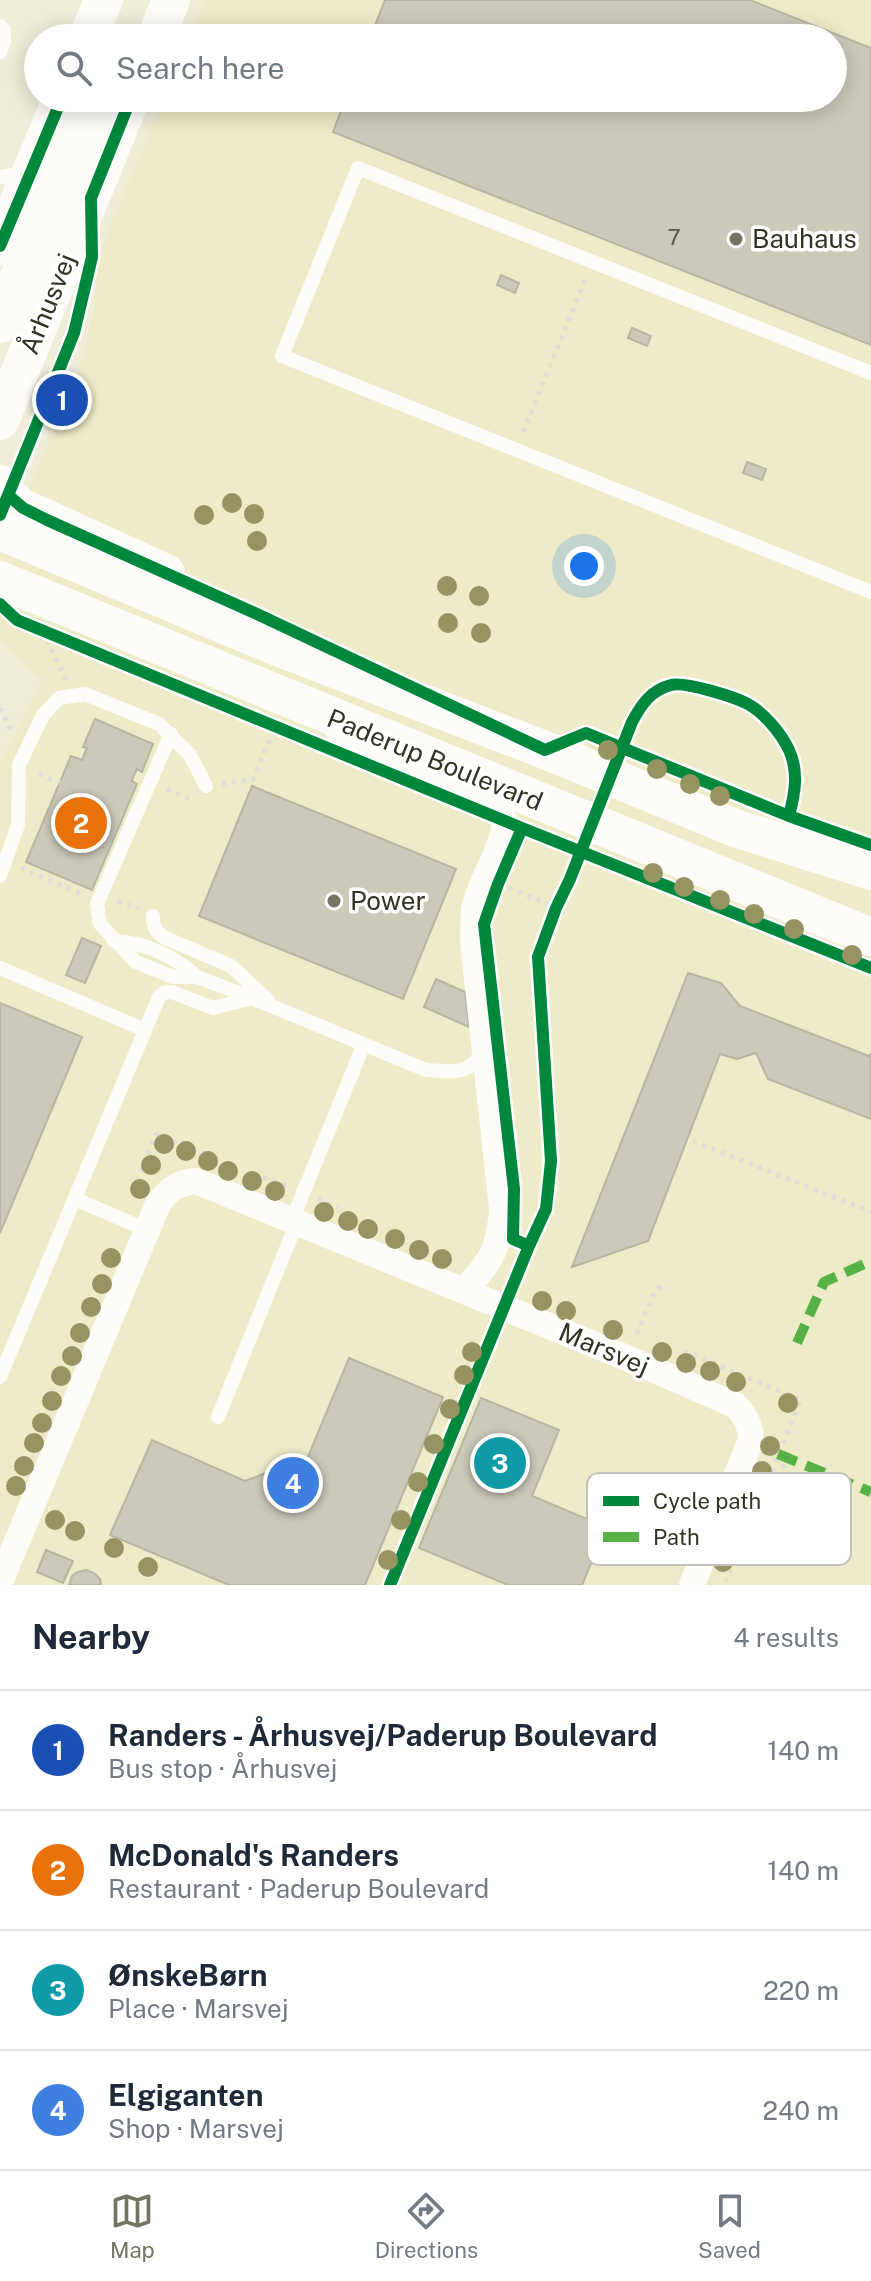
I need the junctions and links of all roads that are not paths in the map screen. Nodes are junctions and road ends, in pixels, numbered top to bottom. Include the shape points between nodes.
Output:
1 (104, 0) edge
2 (119, 0) edge
3 (171, 0) edge
4 (93, 24) edge
5 (114, 24) edge
6 (162, 24) edge
7 (0, 26) edge
8 (0, 52) edge
9 (54, 112) edge
10 (85, 112) edge
11 (125, 112) edge
12 (16, 174) edge
13 (0, 246) edge
14 (0, 324) edge
15 (871, 373) edge
16 (0, 421) edge
17 (0, 484) edge
18 (0, 531) edge
19 (0, 580) edge
20 (871, 592) edge
21 (299, 720) junction
22 (171, 734) junction
23 (545, 750) junction
24 (206, 786) road end
25 (871, 871) edge
26 (0, 876) edge
27 (153, 916) dead end
28 (871, 937) edge
29 (0, 968) edge
30 (252, 998) junction
31 (278, 1008) junction
32 (145, 1030) junction
33 (364, 1044) junction
34 (484, 1051) junction
35 (75, 1199) junction
36 (294, 1221) junction
37 (147, 1230) junction
38 (464, 1290) junction
39 (0, 1377) edge
40 (218, 1417) dead end
41 (738, 1473) edge
42 (700, 1565) edge
43 (0, 1582) edge
44 (692, 1585) edge

1 - 4 street
2 - 5 street
3 - 6 street
7 - 8 lane
9 - 12 street
10 - 14 street
11 - 16 street, Århusvej
12 - 13 street
15 - 20 lane via 358,168 282,356
17 - 23 street via 11,499 47,520
18 - 23 street, Paderup Boulevard via 275,646
19 - 21 street, Paderup Boulevard
21 - 28 street, Paderup Boulevard
21 - 34 street via 386,766 497,812 505,821 474,910
22 - 24 lane via 190,755
22 - 26 lane via 159,724 85,694 59,698 19,765 18,825
22 - 30 lane via 97,904 100,924 114,941 179,960 197,977
23 - 25 street, Paderup Boulevard via 735,828
27 - 31 lane via 163,937 231,966
29 - 32 lane
30 - 31 lane
30 - 32 lane via 213,1008 163,993
31 - 33 lane
32 - 35 lane
33 - 34 lane via 426,1070 456,1072 468,1069
33 - 36 lane
34 - 38 street via 501,1234 484,1270
35 - 37 lane
35 - 39 lane
36 - 37 street, Marsvej via 196,1181 167,1190
36 - 38 street, Marsvej
36 - 40 lane
37 - 43 street, Marsvej
38 - 41 street, Marsvej via 727,1400 742,1412 751,1430
42 - 44 street, Marsvej

